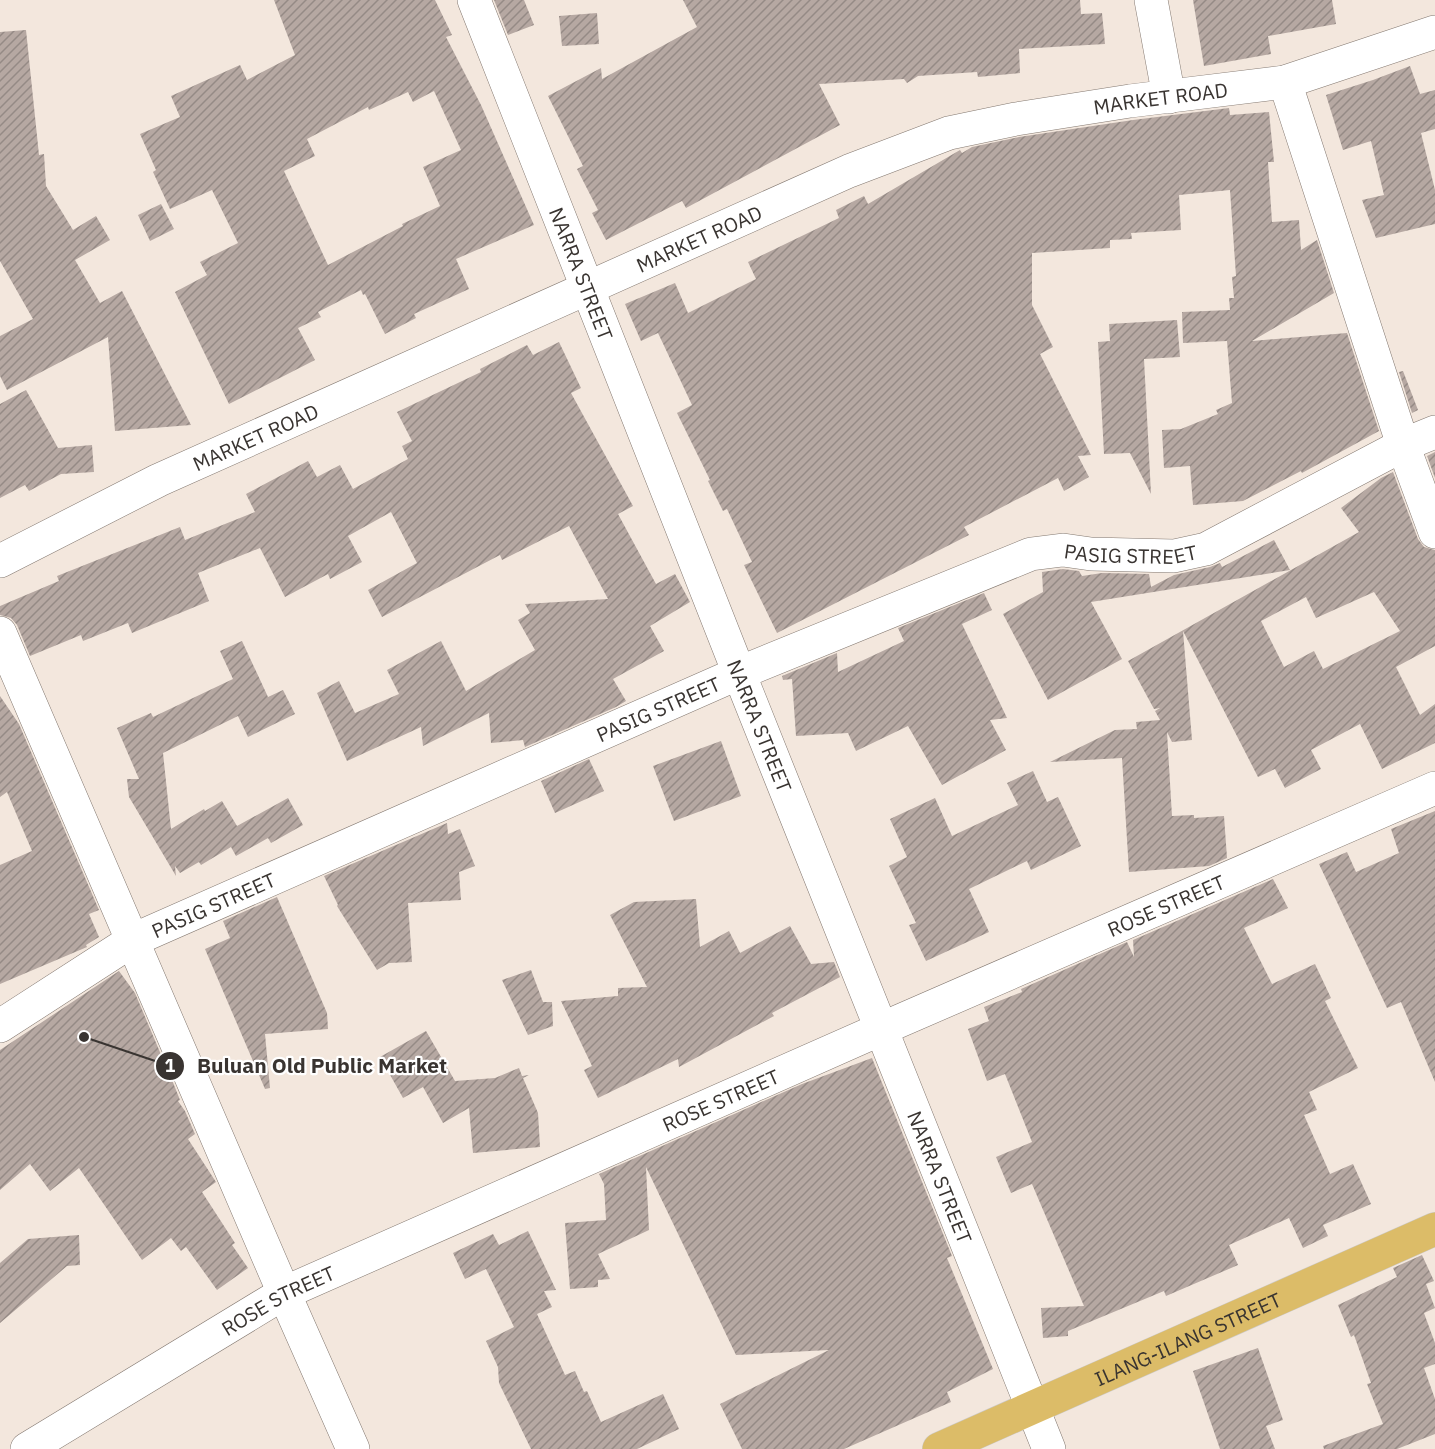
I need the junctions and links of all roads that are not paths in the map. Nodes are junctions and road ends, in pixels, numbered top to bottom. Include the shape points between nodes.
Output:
1 (474, 0) edge
2 (1151, 0) edge
3 (1435, 32) edge
4 (1285, 82) junction
5 (1169, 97) junction
6 (587, 288) junction
7 (1435, 432) edge
8 (1403, 445) junction
9 (1435, 532) edge
10 (0, 561) edge
11 (0, 633) edge
12 (739, 673) junction
13 (1435, 788) edge
14 (133, 940) junction
15 (0, 1026) edge
16 (881, 1029) junction
17 (1435, 1229) edge
18 (284, 1293) junction
19 (1032, 1409) junction
20 (27, 1449) edge
21 (353, 1449) edge
22 (939, 1449) edge
23 (1049, 1449) edge

1 - 6 street, NARRA STREET
2 - 5 street
3 - 4 street, MARKET ROAD
4 - 5 street, MARKET ROAD
4 - 8 street
5 - 6 street, MARKET ROAD via 949,133 849,171
6 - 10 street, MARKET ROAD via 159,480
6 - 12 street, NARRA STREET
7 - 8 street, PASIG STREET
8 - 9 street
8 - 12 street, PASIG STREET via 1206,549 1174,556 1063,550 1031,554
11 - 14 street
12 - 14 street, PASIG STREET
12 - 16 street, NARRA STREET
13 - 16 street, ROSE STREET
14 - 15 street, PASIG STREET
14 - 18 street
16 - 18 street, ROSE STREET
16 - 19 street, NARRA STREET
17 - 19 main road, ILANG-ILANG STREET
18 - 20 street, ROSE STREET
18 - 21 street
19 - 22 main road, ILANG-ILANG STREET
19 - 23 street, NARRA STREET

